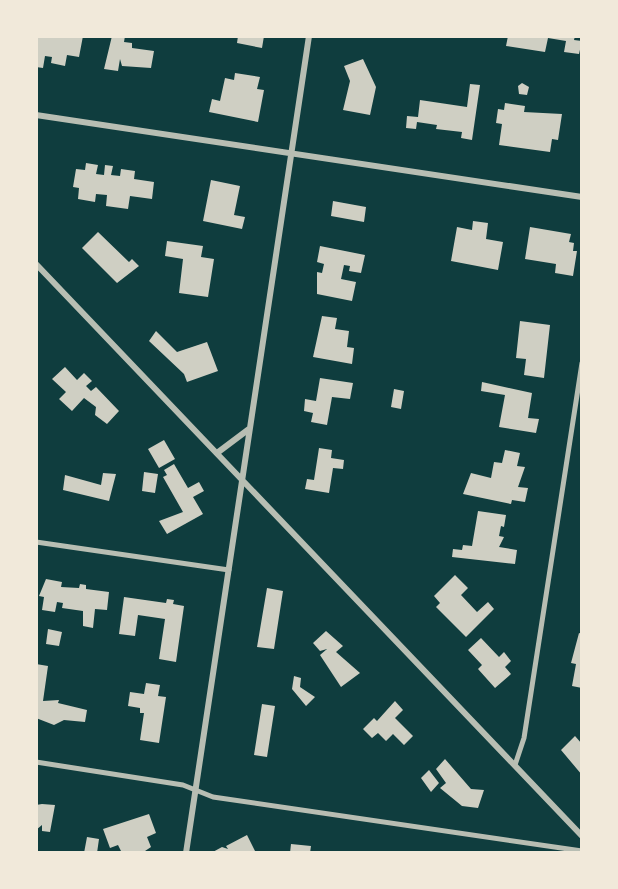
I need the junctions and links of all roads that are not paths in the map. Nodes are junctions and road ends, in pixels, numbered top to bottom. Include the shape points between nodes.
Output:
1 (309, 36) edge
2 (36, 115) edge
3 (291, 154) junction
4 (582, 197) edge
5 (36, 264) edge
6 (582, 363) edge
7 (250, 429) junction
8 (217, 453) junction
9 (242, 480) junction
10 (36, 542) edge
11 (229, 570) junction
12 (36, 762) edge
13 (515, 765) junction
14 (195, 789) junction
15 (582, 836) edge
16 (582, 851) edge
17 (186, 853) edge

1 - 3 street
2 - 3 street
3 - 4 street
3 - 7 street
5 - 8 street
6 - 13 street via 524,738
7 - 8 street
7 - 9 street
8 - 9 street
9 - 11 street
9 - 13 street
10 - 11 street
11 - 14 street
12 - 14 street
13 - 15 street
14 - 16 street via 213,797
14 - 17 street

